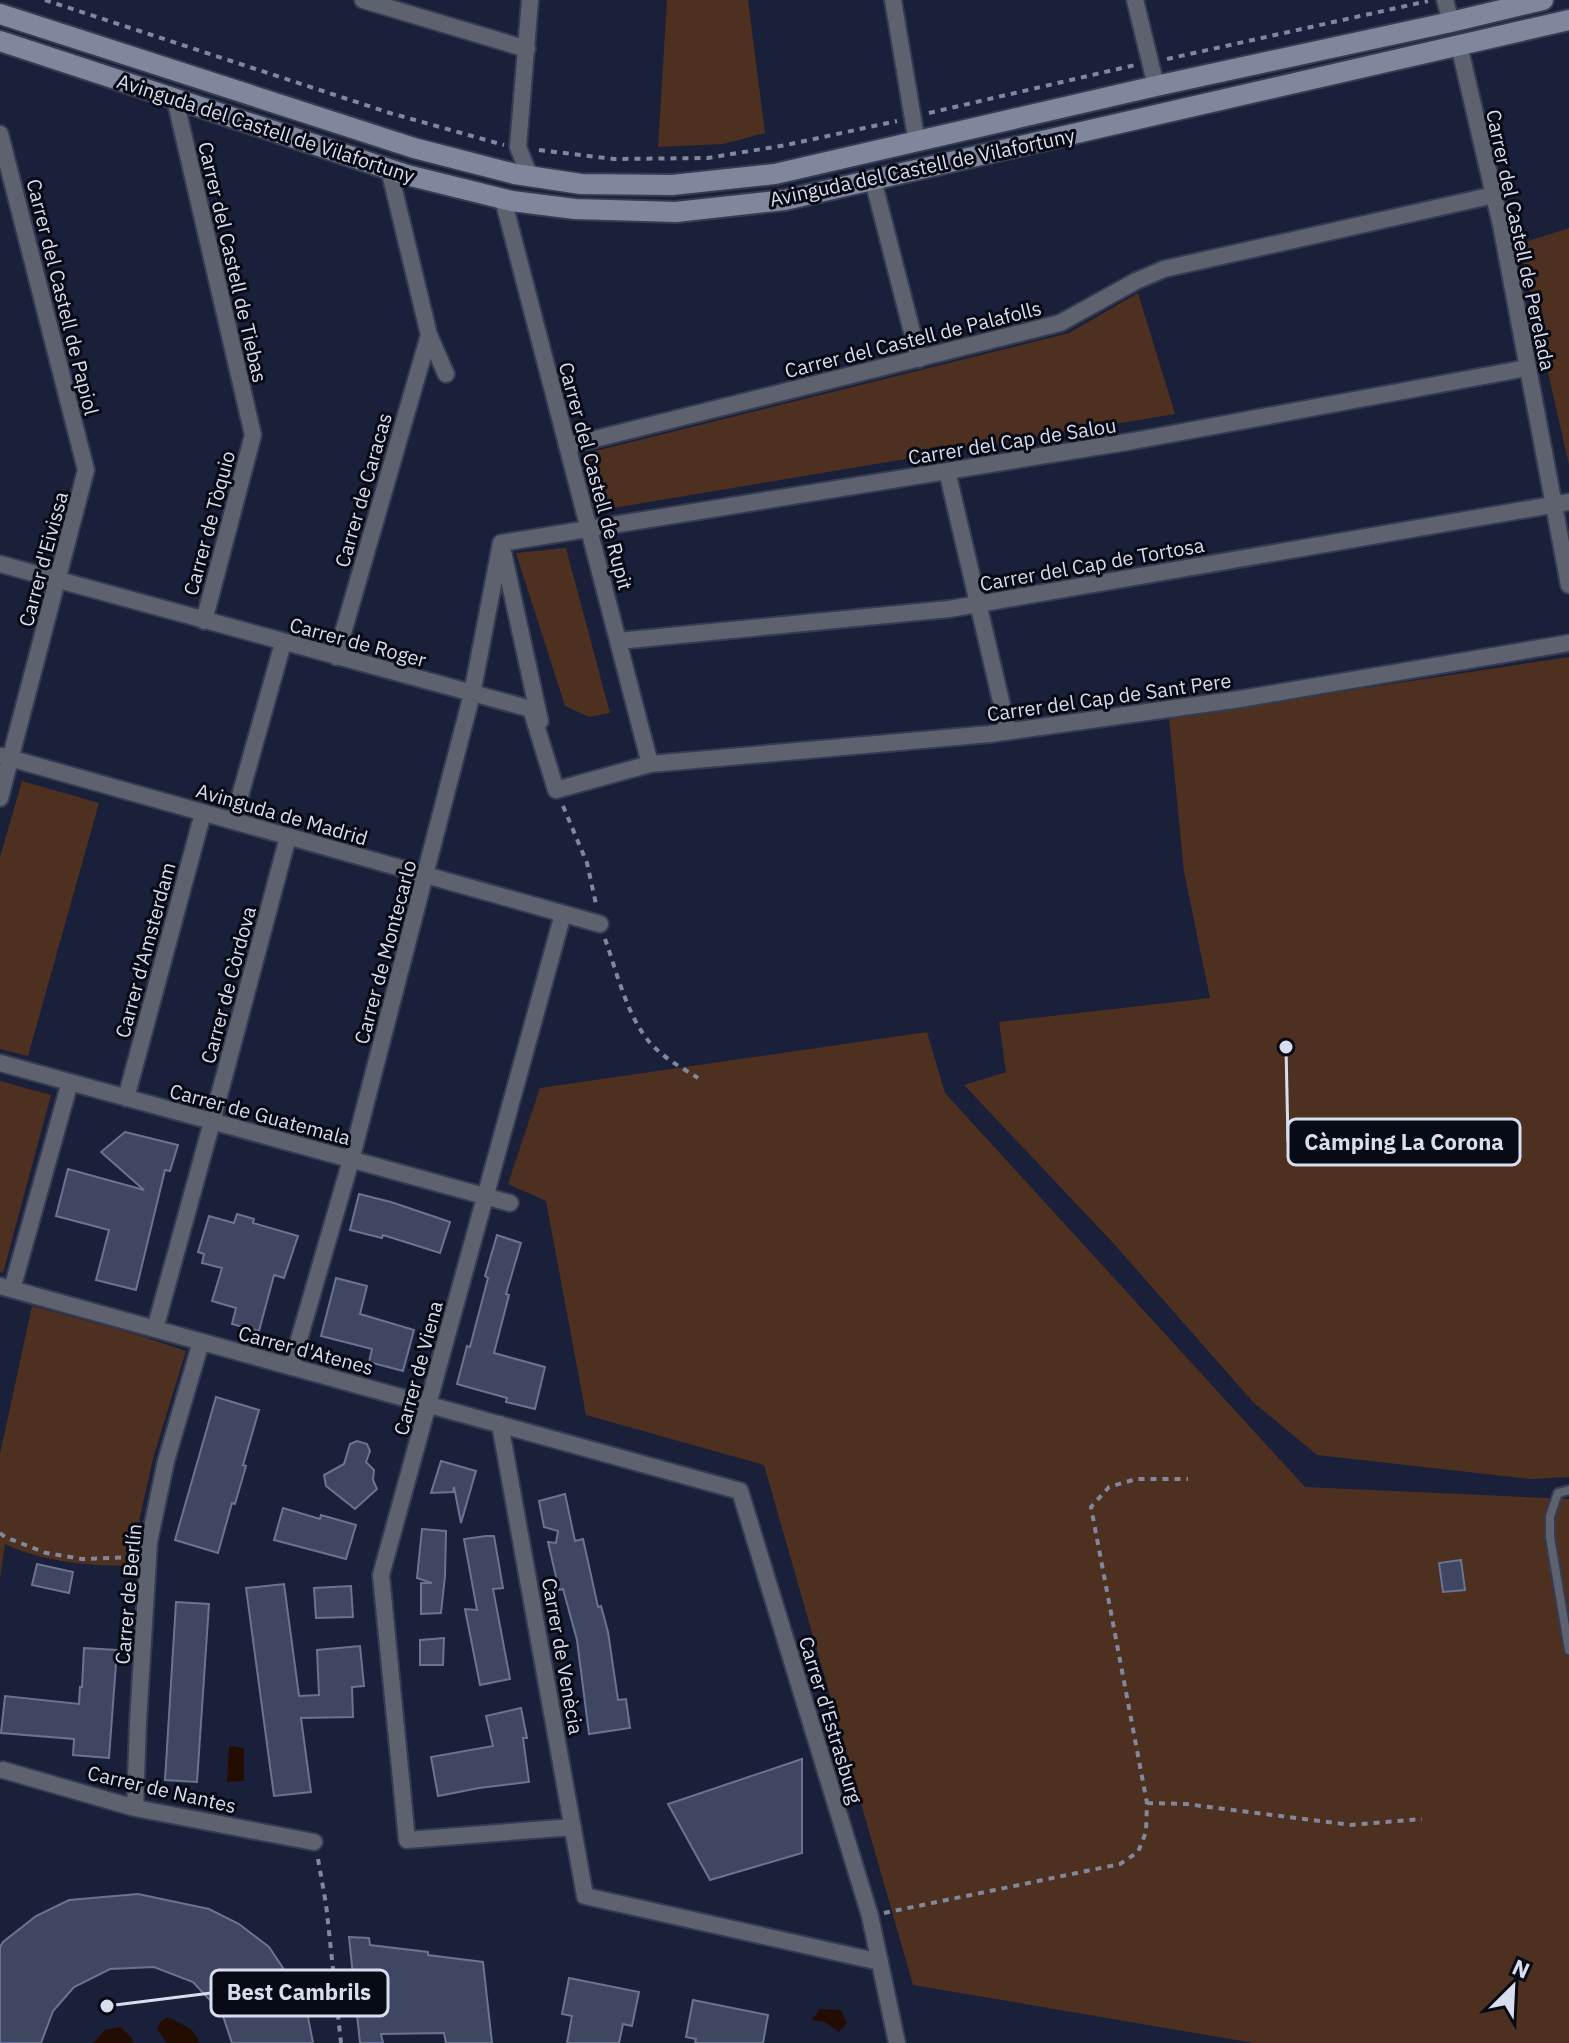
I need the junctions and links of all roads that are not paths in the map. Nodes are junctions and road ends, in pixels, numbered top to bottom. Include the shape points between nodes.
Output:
1 (363, 0) edge
2 (530, 0) edge
3 (893, 0) edge
4 (1135, 0) edge
5 (1445, 0) edge
6 (1543, 0) edge
7 (0, 14) edge
8 (1569, 20) edge
9 (1451, 22) junction
10 (0, 41) edge
11 (1459, 45) junction
12 (527, 49) junction
13 (1156, 86) junction
14 (175, 99) junction
15 (0, 134) edge
16 (917, 143) junction
17 (389, 169) junction
18 (530, 177) junction
19 (873, 180) junction
20 (1494, 195) junction
21 (503, 199) junction
22 (429, 335) junction
23 (919, 359) junction
24 (1527, 368) junction
25 (446, 374) dead end
26 (253, 435) joint
27 (567, 446) junction
28 (86, 470) joint
29 (947, 471) junction
30 (1561, 504) edge
31 (589, 529) junction
32 (501, 543) junction
33 (0, 564) edge
34 (59, 581) junction
35 (1569, 585) edge
36 (978, 604) junction
37 (204, 621) junction
38 (618, 641) junction
39 (283, 643) junction
40 (1569, 643) edge
41 (336, 657) junction
42 (472, 694) junction
43 (1008, 731) junction
44 (5, 757) edge
45 (650, 764) junction
46 (556, 790) junction
47 (0, 798) edge
48 (203, 813) junction
49 (233, 821) junction
50 (288, 837) junction
51 (425, 875) junction
52 (563, 914) junction
53 (600, 924) road end
54 (0, 1063) edge
55 (70, 1082) junction
56 (126, 1098) junction
57 (212, 1122) junction
58 (351, 1160) junction
59 (485, 1196) junction
60 (510, 1203) dead end
61 (6, 1288) edge
62 (155, 1329) junction
63 (201, 1342) junction
64 (291, 1367) junction
65 (428, 1405) junction
66 (500, 1424) junction
67 (1569, 1490) edge
68 (740, 1491) joint
69 (1569, 1650) edge
70 (3, 1770) dead end
71 (135, 1808) junction
72 (573, 1827) junction
73 (314, 1842) road end
74 (880, 1962) junction
75 (897, 2043) edge

1 - 12 street
2 - 12 street
3 - 16 street
4 - 13 street
5 - 9 street
6 - 9 street, Avinguda del Castell de Vilafortuny
7 - 18 street, Avinguda del Castell de Vilafortuny via 414,148
8 - 11 street, Avinguda del Castell de Vilafortuny
9 - 13 street, Avinguda del Castell de Vilafortuny
10 - 14 street, Avinguda del Castell de Vilafortuny
11 - 19 street, Avinguda del Castell de Vilafortuny
11 - 20 street, Carrer del Castell de Perelada
12 - 18 street via 518,147
13 - 16 street, Avinguda del Castell de Vilafortuny
14 - 17 street, Avinguda del Castell de Vilafortuny
14 - 26 street, Carrer del Castell de Tiebas
15 - 28 street, Carrer del Castell de Papiol
16 - 18 street, Avinguda del Castell de Vilafortuny via 775,174 672,185 581,184
17 - 21 street, Avinguda del Castell de Vilafortuny
17 - 22 street
19 - 21 street, Avinguda del Castell de Vilafortuny via 785,200 676,212 575,209
19 - 23 street
20 - 23 street, Carrer del Castell de Palafolls via 1164,269 1060,323
20 - 24 street, Carrer del Castell de Perelada
21 - 27 street, Carrer del Castell de Rupit
22 - 25 street
22 - 41 street, Carrer de Caracas
23 - 27 street, Carrer del Castell de Palafolls
24 - 29 street, Carrer del Cap de Salou
24 - 30 street, Carrer del Castell de Perelada
26 - 37 street, Carrer de Tòquio
27 - 31 street, Carrer del Castell de Rupit
28 - 34 street, Carrer d'Eivissa
29 - 31 street, Carrer del Cap de Salou
29 - 36 street
30 - 35 street, Carrer del Castell de Perelada
30 - 36 street, Carrer del Cap de Tortosa
31 - 32 street, Carrer del Cap de Salou
31 - 38 street, Carrer del Castell de Rupit
32 - 42 street, Carrer de Montecarlo
32 - 46 street
33 - 34 street, Carrer de Roger
34 - 37 street, Carrer de Roger
34 - 44 street, Carrer d'Eivissa
36 - 38 street, Carrer del Cap de Tortosa
36 - 43 street
37 - 39 street, Carrer de Roger
38 - 45 street, Carrer del Castell de Rupit
39 - 41 street, Carrer de Roger
39 - 49 street
40 - 43 street, Carrer del Cap de Sant Pere via 1240,699
41 - 42 street, Carrer de Roger
42 - 46 street, Carrer de Roger via 531,709
42 - 51 street, Carrer de Montecarlo
43 - 45 street, Carrer del Cap de Sant Pere
44 - 47 street, Carrer d'Eivissa
44 - 48 street, Avinguda de Madrid
45 - 46 street
48 - 49 street, Avinguda de Madrid
48 - 56 street, Carrer d'Amsterdam
49 - 50 street, Avinguda de Madrid
50 - 51 street, Avinguda de Madrid
50 - 57 street, Carrer de Còrdova
51 - 52 street, Avinguda de Madrid
51 - 58 street, Carrer de Montecarlo
52 - 53 street, Avinguda de Madrid
52 - 59 street, Carrer de Viena
54 - 55 street, Carrer de Guatemala
55 - 56 street, Carrer de Guatemala
55 - 61 street
56 - 57 street, Carrer de Guatemala
57 - 58 street, Carrer de Guatemala
57 - 62 street, Carrer de Còrdova
58 - 59 street, Carrer de Guatemala
58 - 64 street, Carrer de Montecarlo
59 - 60 street, Carrer de Guatemala
59 - 65 street, Carrer de Viena
61 - 62 street, Carrer d'Atenes
62 - 63 street, Carrer d'Atenes
63 - 64 street, Carrer d'Atenes
63 - 71 street, Carrer de Berlín via 149,1542
64 - 65 street, Carrer d'Atenes
65 - 66 street, Carrer d'Atenes
65 - 72 street, Carrer de Viena via 381,1575 407,1840
66 - 68 street, Carrer d'Atenes
66 - 72 street, Carrer de Venècia
67 - 69 lane via 1558,1493 1550,1537
68 - 74 street, Carrer d'Estrasburg
70 - 71 street, Carrer de Nantes
71 - 73 street, Carrer de Nantes
72 - 74 street, Carrer de Venècia via 585,1896
74 - 75 street, Carrer d'Estrasburg

